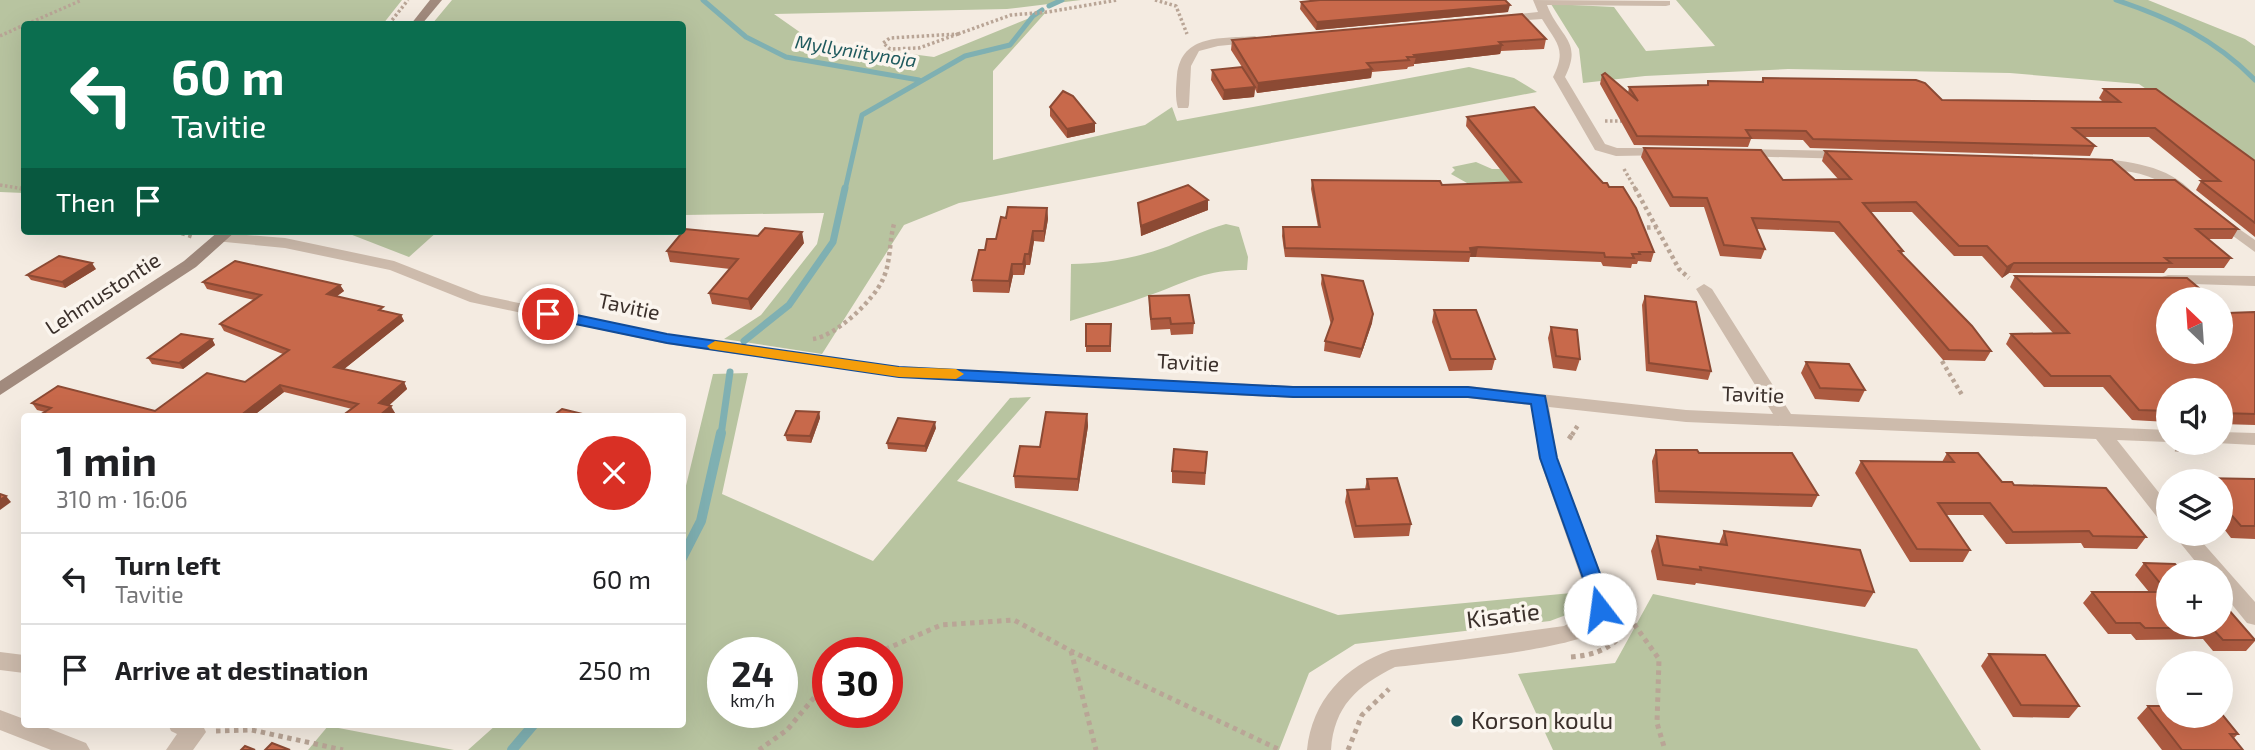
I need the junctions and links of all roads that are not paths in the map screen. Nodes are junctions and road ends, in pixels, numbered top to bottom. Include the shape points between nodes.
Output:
1 (436, 0) edge
2 (1666, 3) dead end
3 (1542, 6) edge
4 (1486, 20) edge
5 (418, 21) edge
6 (1268, 39) edge
7 (1183, 105) dead end
8 (1682, 153) edge
9 (1729, 153) edge
10 (1866, 155) edge
11 (2073, 160) edge
12 (224, 235) edge
13 (2251, 241) edge
14 (2152, 280) edge
15 (2255, 281) edge
16 (1704, 289) road end
17 (0, 389) edge
18 (1539, 400) junction
19 (1785, 419) junction
20 (2100, 432) junction
21 (2156, 435) edge
22 (2233, 438) edge
23 (2255, 439) edge
24 (2156, 502) edge
25 (2194, 546) edge
26 (2206, 560) edge
27 (2233, 591) edge
28 (2255, 617) edge
29 (0, 660) edge
30 (21, 664) edge
31 (0, 720) edge
32 (187, 728) edge
33 (78, 750) edge
34 (178, 750) edge
35 (1319, 750) edge

1 - 5 main road
2 - 3 street
3 - 4 street
3 - 8 street via 1567,50 1559,78 1600,147 1616,152
6 - 7 street via 1195,47 1188,52 1182,70
9 - 10 street
11 - 13 street via 2127,164 2167,178
12 - 17 main road, Lehmustontie via 190,264
12 - 18 street, Tavitie via 394,266 476,299 667,339 899,372 1293,392 1468,392
14 - 15 street
16 - 19 street
18 - 19 street, Tavitie via 1686,415
18 - 35 street, Kisatie via 1549,458 1598,595 1600,609 1590,626 1564,635 1404,657 1370,669 1351,681 1331,705 1319,731
19 - 20 street, Tavitie
20 - 21 street, Tavitie
20 - 24 street
22 - 23 street
25 - 26 street
27 - 28 street
29 - 30 street
31 - 33 street
32 - 34 street

